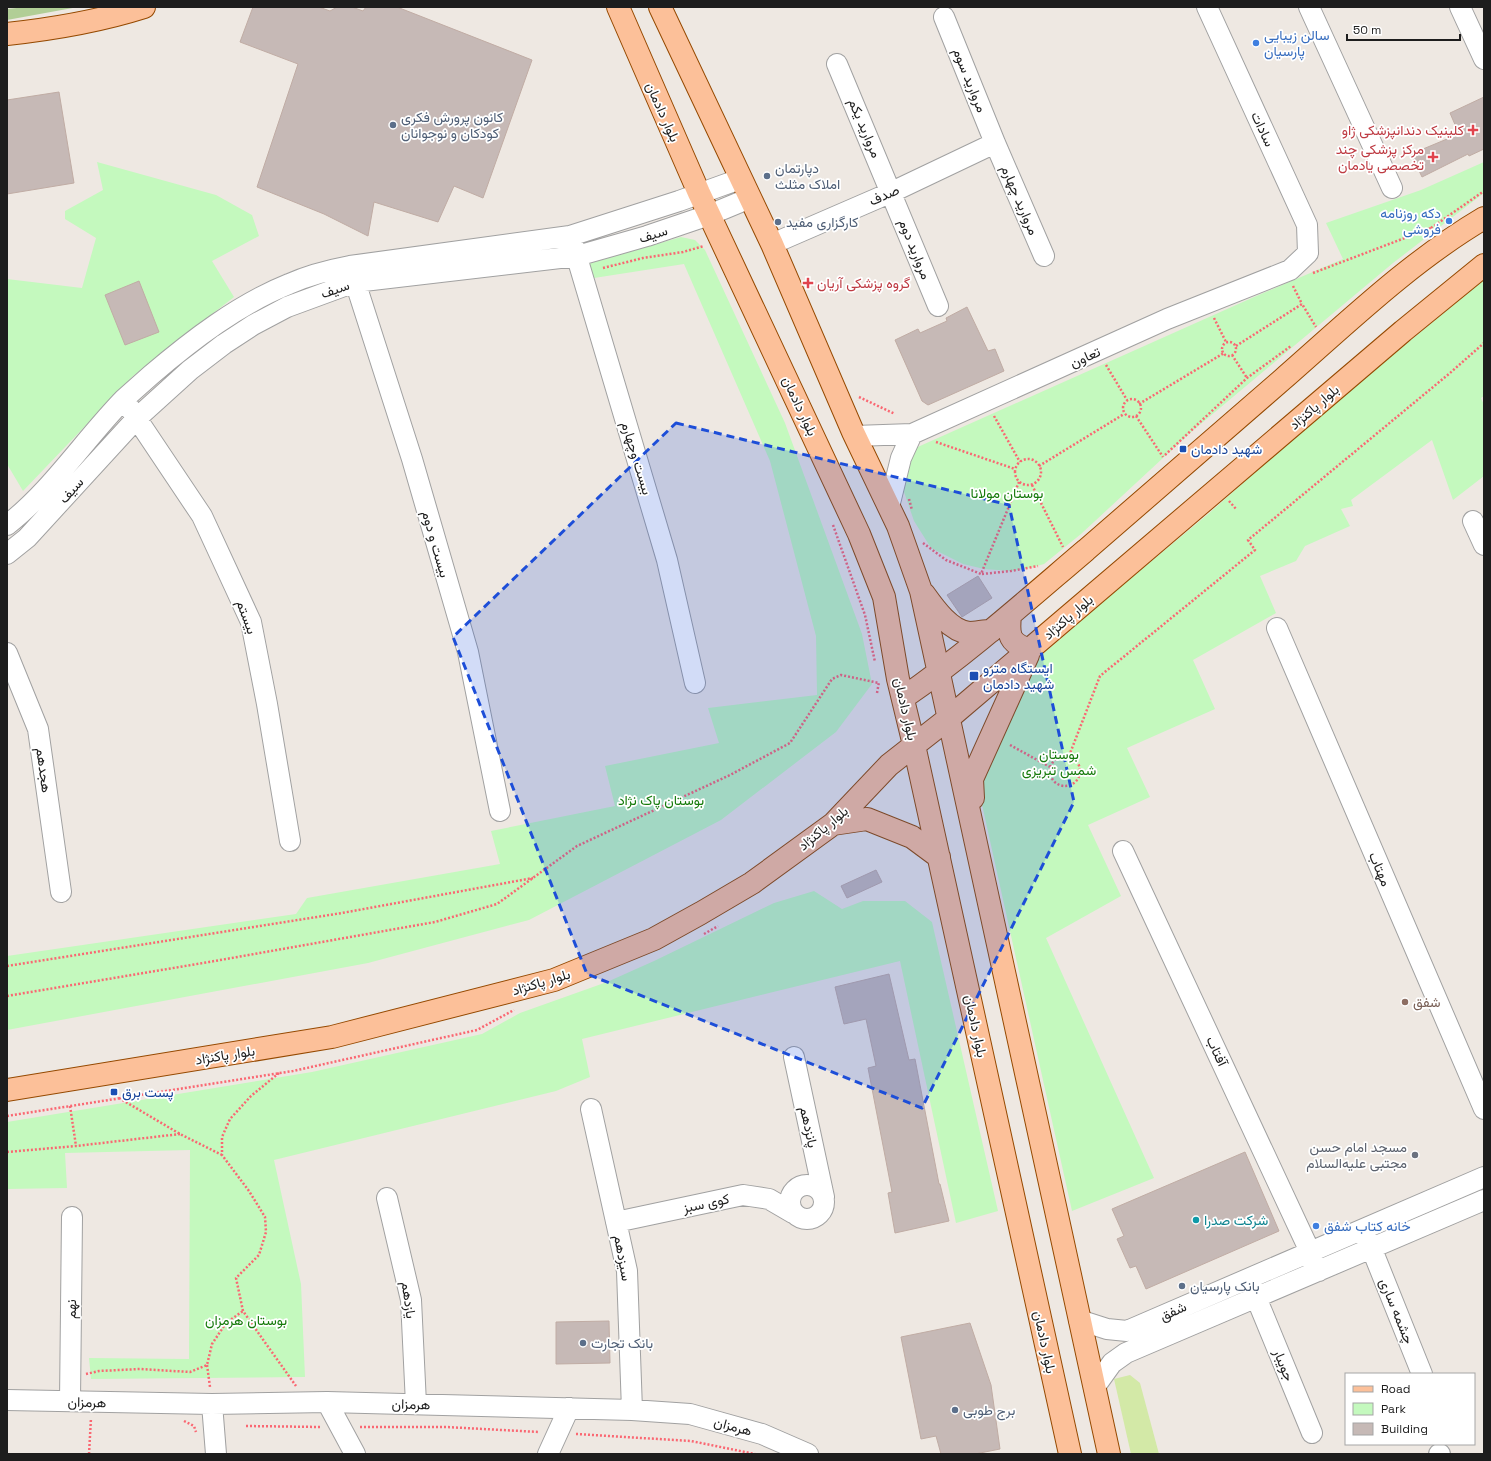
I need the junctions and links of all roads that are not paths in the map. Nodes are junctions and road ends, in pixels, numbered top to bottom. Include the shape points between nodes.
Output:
1 (144, 7) edge
2 (618, 7) edge
3 (660, 7) edge
4 (1207, 7) edge
5 (1310, 7) edge
6 (1460, 7) edge
7 (944, 17) dead end
8 (7, 34) edge
9 (1484, 59) edge
10 (838, 64) dead end
11 (995, 143) junction
12 (745, 188) junction
13 (1392, 188) dead end
14 (892, 192) junction
15 (698, 193) junction
16 (709, 215) junction
17 (1484, 218) edge
18 (570, 236) junction
19 (772, 244) junction
20 (1308, 253) joint
21 (1044, 256) dead end
22 (579, 265) junction
23 (1484, 265) edge
24 (352, 274) junction
25 (938, 306) dead end
26 (124, 399) junction
27 (137, 418) junction
28 (912, 434) junction
29 (855, 436) junction
30 (890, 508) junction
31 (10, 518) edge
32 (1473, 521) dead end
33 (27, 538) junction
34 (1484, 545) edge
35 (7, 554) edge
36 (921, 591) junction
37 (1010, 615) junction
38 (1277, 628) dead end
39 (991, 631) junction
40 (1030, 650) junction
41 (7, 653) edge
42 (940, 673) junction
43 (695, 683) dead end
44 (904, 698) junction
45 (949, 718) junction
46 (914, 745) junction
47 (500, 810) dead end
48 (832, 824) junction
49 (975, 838) junction
50 (290, 840) dead end
51 (1123, 851) dead end
52 (939, 857) junction
53 (61, 892) dead end
54 (794, 1057) dead end
55 (7, 1090) edge
56 (591, 1109) dead end
57 (1484, 1109) edge
58 (1484, 1177) edge
59 (824, 1197) junction
60 (387, 1198) dead end
61 (1484, 1200) edge
62 (793, 1213) junction
63 (72, 1216) dead end
64 (616, 1222) junction
65 (1364, 1229) junction
66 (1371, 1248) junction
67 (1310, 1252) junction
68 (1319, 1271) junction
69 (1248, 1278) junction
70 (1256, 1297) junction
71 (1079, 1320) junction
72 (1422, 1373) edge
73 (1094, 1388) junction
74 (7, 1400) edge
75 (70, 1401) junction
76 (327, 1402) junction
77 (212, 1404) junction
78 (416, 1404) junction
79 (569, 1408) junction
80 (632, 1410) junction
81 (1312, 1433) dead end
82 (216, 1454) edge
83 (355, 1454) edge
84 (548, 1454) edge
85 (808, 1454) edge
86 (1070, 1454) edge
87 (1109, 1454) edge

1 - 8 main road via 43,30
2 - 15 main road, بلوار دادمان
3 - 12 main road
4 - 20 street, سادات via 1307,225
5 - 13 street
6 - 9 street
7 - 11 street, مروارید سوم
10 - 14 street, مروارید یکم
11 - 14 street, صدف
11 - 21 street, مروارید چهارم
12 - 15 street, سیف
12 - 16 street, سیف
12 - 19 main road
14 - 19 street, صدف
14 - 25 street, مروارید دوم
15 - 16 main road, بلوار دادمان
15 - 18 street, سیف
16 - 22 street, سیف via 647,236
16 - 44 main road, بلوار دادمان via 859,534 884,597 898,679
17 - 37 main road via 1458,233 1376,297
18 - 22 street, بیست وچهارم
18 - 24 street, سیف
19 - 29 main road
20 - 28 street, تعاون via 1290,270 1167,319
22 - 24 street, سیف
22 - 43 street, بیست وچهارم via 667,560
23 - 40 main road, بلوار پاکنژاد via 1403,331
24 - 26 street, سیف via 319,273 288,284 247,306 195,338
24 - 27 street, سیف via 253,325 224,344 190,370
24 - 47 street, بیست و دوم via 412,459 468,652
26 - 27 street, بیستم
26 - 31 street, سیف via 43,490
27 - 33 street, سیف
27 - 50 street, بیستم via 202,516 252,622
28 - 29 street, تعاون
28 - 30 street via 901,458
29 - 30 main road
30 - 36 main road
31 - 33 street
32 - 34 street
33 - 35 street, سیف
36 - 39 main road via 939,614 955,627 968,633
36 - 42 main road
37 - 39 main road
37 - 40 main road via 1009,629 1012,640
38 - 57 street, مهتاب
39 - 42 main road
40 - 45 main road, بلوار پاکنژاد
40 - 49 main road via 972,779
41 - 53 street, هجدهم via 38,729
42 - 44 main road
42 - 45 main road
44 - 46 main road, بلوار دادمان
45 - 46 main road, بلوار پاکنژاد
45 - 49 main road
46 - 48 main road, بلوار پاکنژاد via 889,765
46 - 52 main road, بلوار دادمان
48 - 52 main road via 867,819 912,837
48 - 55 main road, بلوار پاکنژاد via 752,883 701,913 654,939 554,980 332,1037
49 - 71 main road
51 - 67 street, آفتاب
52 - 86 main road, بلوار دادمان
54 - 59 street, پانزدهم
56 - 64 street, سیزدهم
58 - 65 street, شفق
59 - 62 street via 823,1209 815,1218 803,1219
59 - 62 street via 817,1187 805,1184 794,1190 789,1201
60 - 78 street, یازدهم via 411,1300
61 - 66 street, شفق
62 - 64 street, کوی سبز via 769,1199 744,1195
63 - 75 street, نهم
64 - 80 street, سیزدهم via 627,1271
65 - 66 street, چشمه ساری
65 - 67 street, شفق
66 - 68 street, شفق
66 - 72 street, چشمه ساری
67 - 68 street, آفتاب
67 - 69 street, شفق
68 - 70 street, شفق
69 - 70 street, جویبار
69 - 71 street, شفق via 1127,1331
70 - 73 street, شفق via 1126,1353 1112,1362
70 - 81 street, جویبار
71 - 73 main road
73 - 87 main road
74 - 75 street, هرمزان
75 - 77 street, هرمزان
76 - 77 street, هرمزان
76 - 78 street, هرمزان
76 - 83 street
77 - 82 street
78 - 79 street, هرمزان
79 - 80 street, هرمزان
79 - 84 street
80 - 85 street, هرمزان via 690,1414 762,1434

